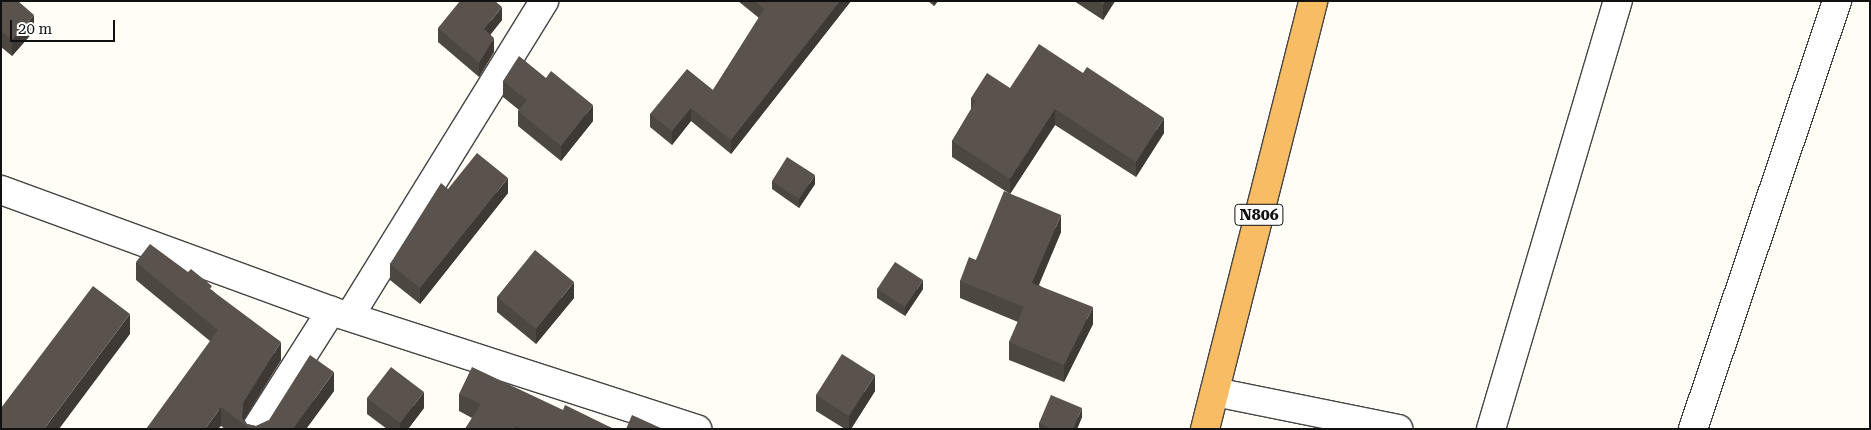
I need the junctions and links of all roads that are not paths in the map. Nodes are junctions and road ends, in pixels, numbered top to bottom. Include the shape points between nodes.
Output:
1 (544, 1) edge
2 (1313, 1) edge
3 (1618, 1) edge
4 (1838, 1) edge
5 (1, 190) edge
6 (342, 310) junction
7 (1215, 392) junction
8 (256, 429) edge
9 (697, 429) edge
10 (1205, 429) edge
11 (1398, 429) edge
12 (1491, 429) edge
13 (1693, 429) edge

1 - 6 street
2 - 7 highway, N806
3 - 12 street
4 - 13 street
5 - 6 street
6 - 8 street
6 - 9 street
7 - 10 highway, N806
7 - 11 street

